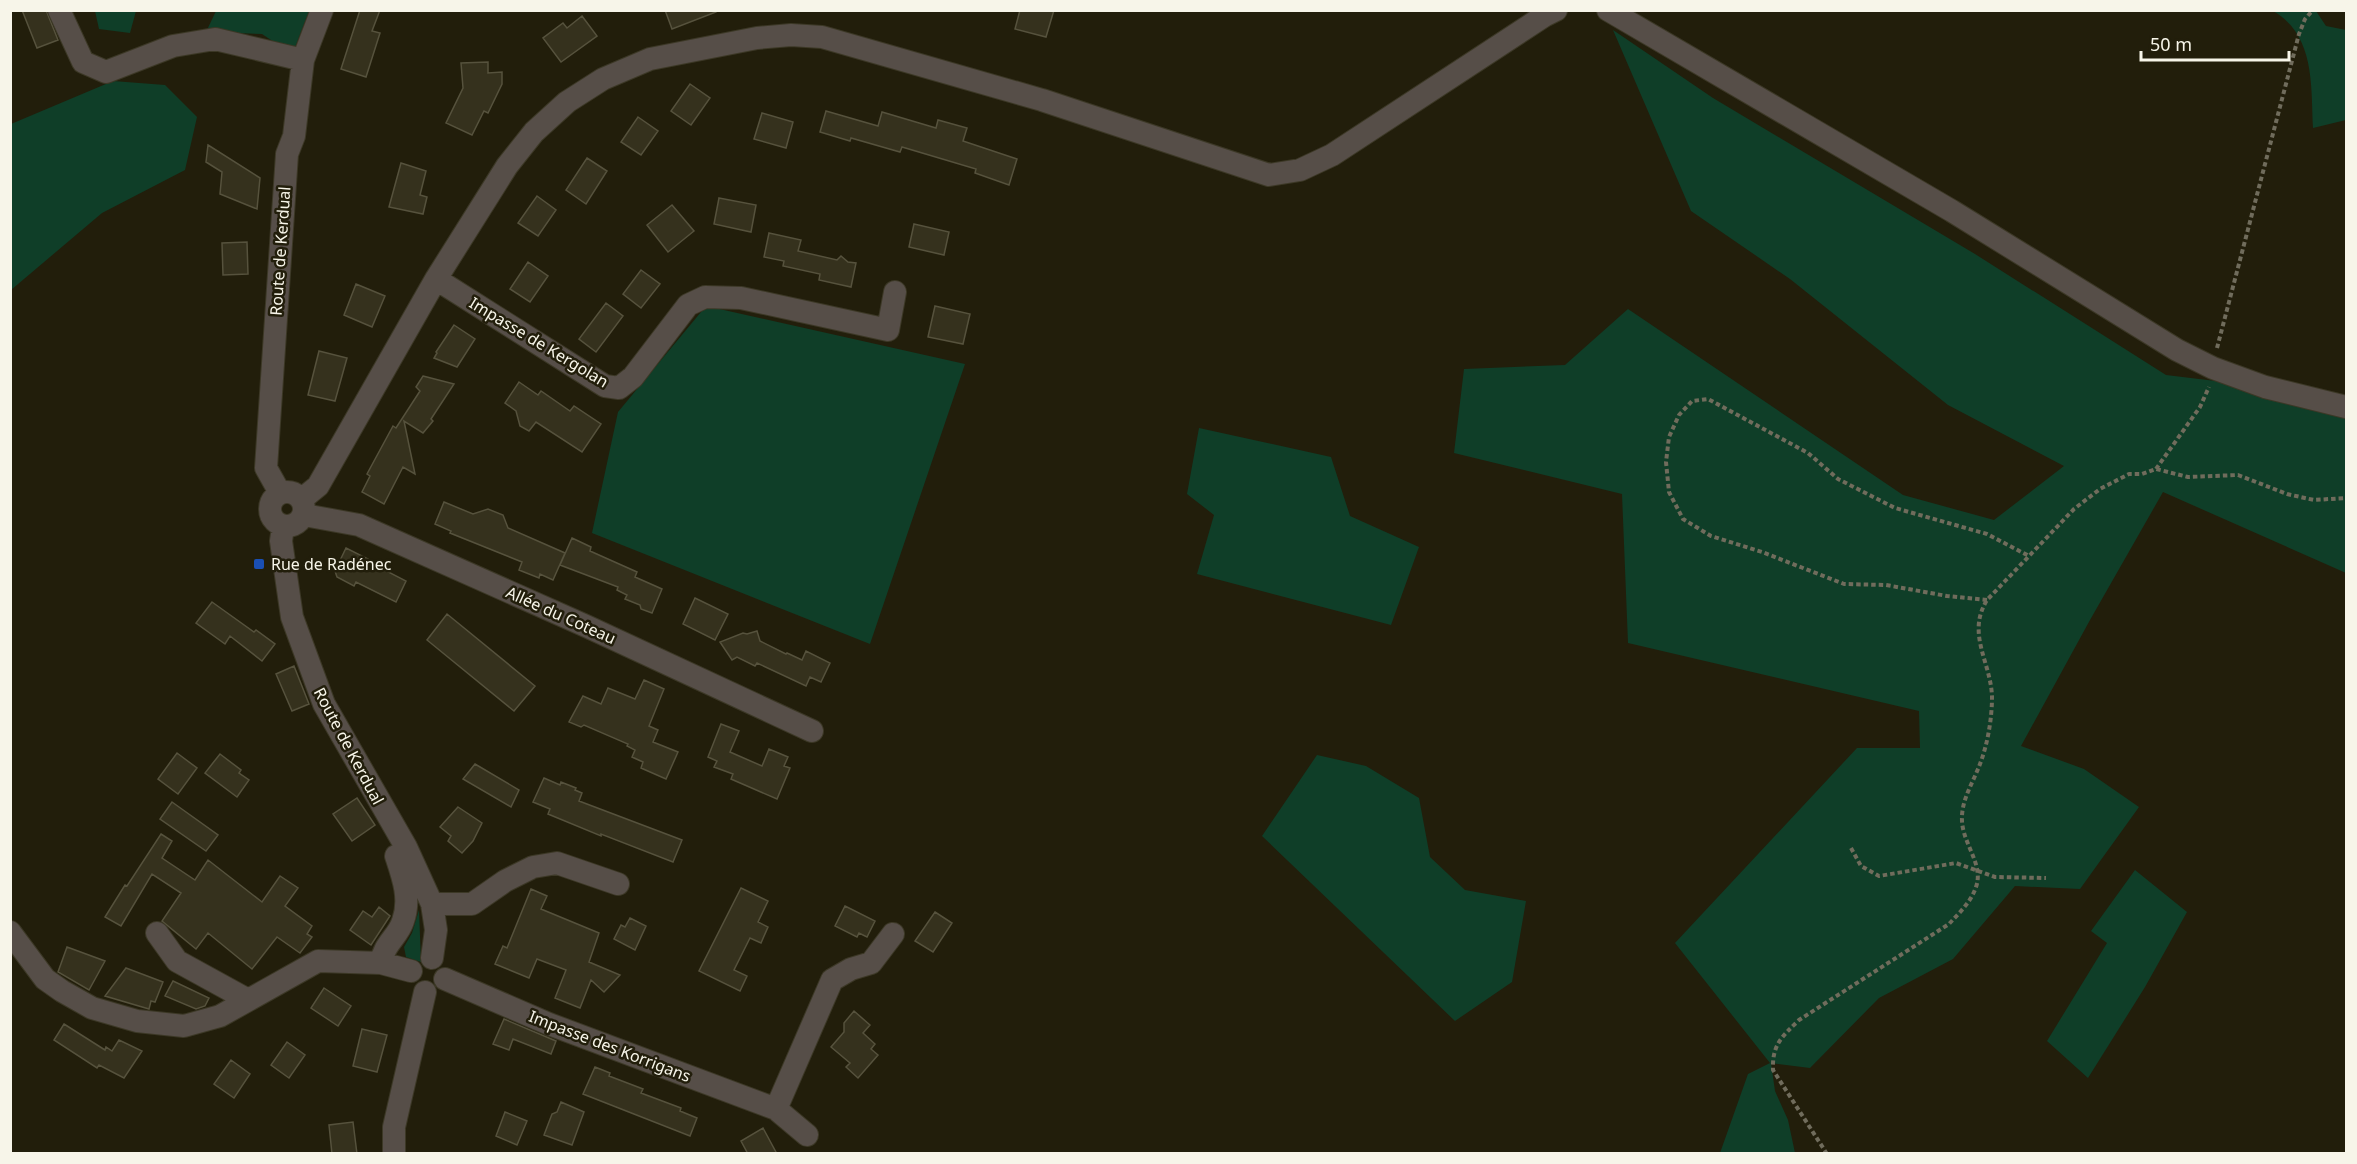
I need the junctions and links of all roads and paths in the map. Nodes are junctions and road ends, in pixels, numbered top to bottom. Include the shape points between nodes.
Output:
1 (59, 10) edge
2 (322, 10) edge
3 (1556, 10) edge
4 (1608, 10) edge
5 (2313, 10) edge
6 (303, 60) junction
7 (436, 279) junction
8 (895, 292) dead end
9 (2213, 368) junction
10 (2346, 407) edge
11 (2156, 469) junction
12 (2346, 498) edge
13 (295, 503) junction
14 (284, 527) junction
15 (2029, 556) junction
16 (1987, 600) junction
17 (812, 731) dead end
18 (406, 847) junction
19 (1851, 848) dead end
20 (1979, 873) junction
21 (2046, 879) dead end
22 (618, 884) dead end
23 (432, 904) junction
24 (10, 932) edge
25 (157, 933) dead end
26 (893, 934) dead end
27 (432, 958) junction
28 (381, 963) junction
29 (411, 971) junction
30 (445, 979) junction
31 (425, 992) junction
32 (248, 1000) junction
33 (776, 1109) junction
34 (807, 1135) dead end
35 (394, 1154) edge
36 (1827, 1154) edge

1 - 6 street via 83,62 106,72 173,46 215,39
2 - 6 street, Route de Kerdual
3 - 7 street via 1332,155 1300,170 1269,175 1042,100 822,37 756,38 650,59 603,79 567,102 534,132 507,166
4 - 9 street
5 - 9 path via 2299,34
6 - 13 street, Route de Kerdual via 294,136 287,154 266,468
7 - 8 street, Impasse de Kergolan via 605,386 619,388 633,377 688,305 705,297 741,298 888,330
7 - 13 street via 318,486
9 - 10 street via 2265,387
9 - 11 path via 2200,407
11 - 12 path via 2188,477 2238,475 2314,500
11 - 15 path via 2129,474 2100,489 2074,509
13 - 14 street via 298,524
13 - 14 street, Route de Kerdual via 272,501 274,521
13 - 17 street, Allée du Coteau via 358,525
14 - 18 street, Route de Kerdual via 281,541 292,617 324,704
15 - 16 path
15 - 16 path via 1987,534 1895,508 1838,479 1808,453 1708,399 1692,401 1679,415 1669,437 1669,492 1683,519 1711,536 1844,584 1886,585
16 - 20 path via 1979,613 1977,633 1992,696 1987,741 1965,798 1962,822
18 - 23 street, Route de Kerdual
18 - 28 street via 396,856 407,888 403,922 383,951
19 - 20 path via 1862,866 1879,876 1956,863
20 - 21 path
20 - 36 path via 1968,903 1949,924 1799,1020 1779,1041 1772,1055 1773,1070
22 - 23 street via 557,863 533,867 472,904
23 - 27 street, Route de Kerdual via 436,930
24 - 32 street via 45,980 62,992 92,1008 137,1021 184,1026 220,1016
25 - 32 street via 177,961
26 - 33 street via 871,963 832,980
27 - 29 street via 421,958
27 - 30 street via 441,963
28 - 29 street
28 - 32 street via 318,961
29 - 31 street via 412,982
30 - 31 street via 439,988
30 - 33 street, Impasse des Korrigans via 549,1024
31 - 35 street via 394,1126
33 - 34 street, Impasse des Korrigans

